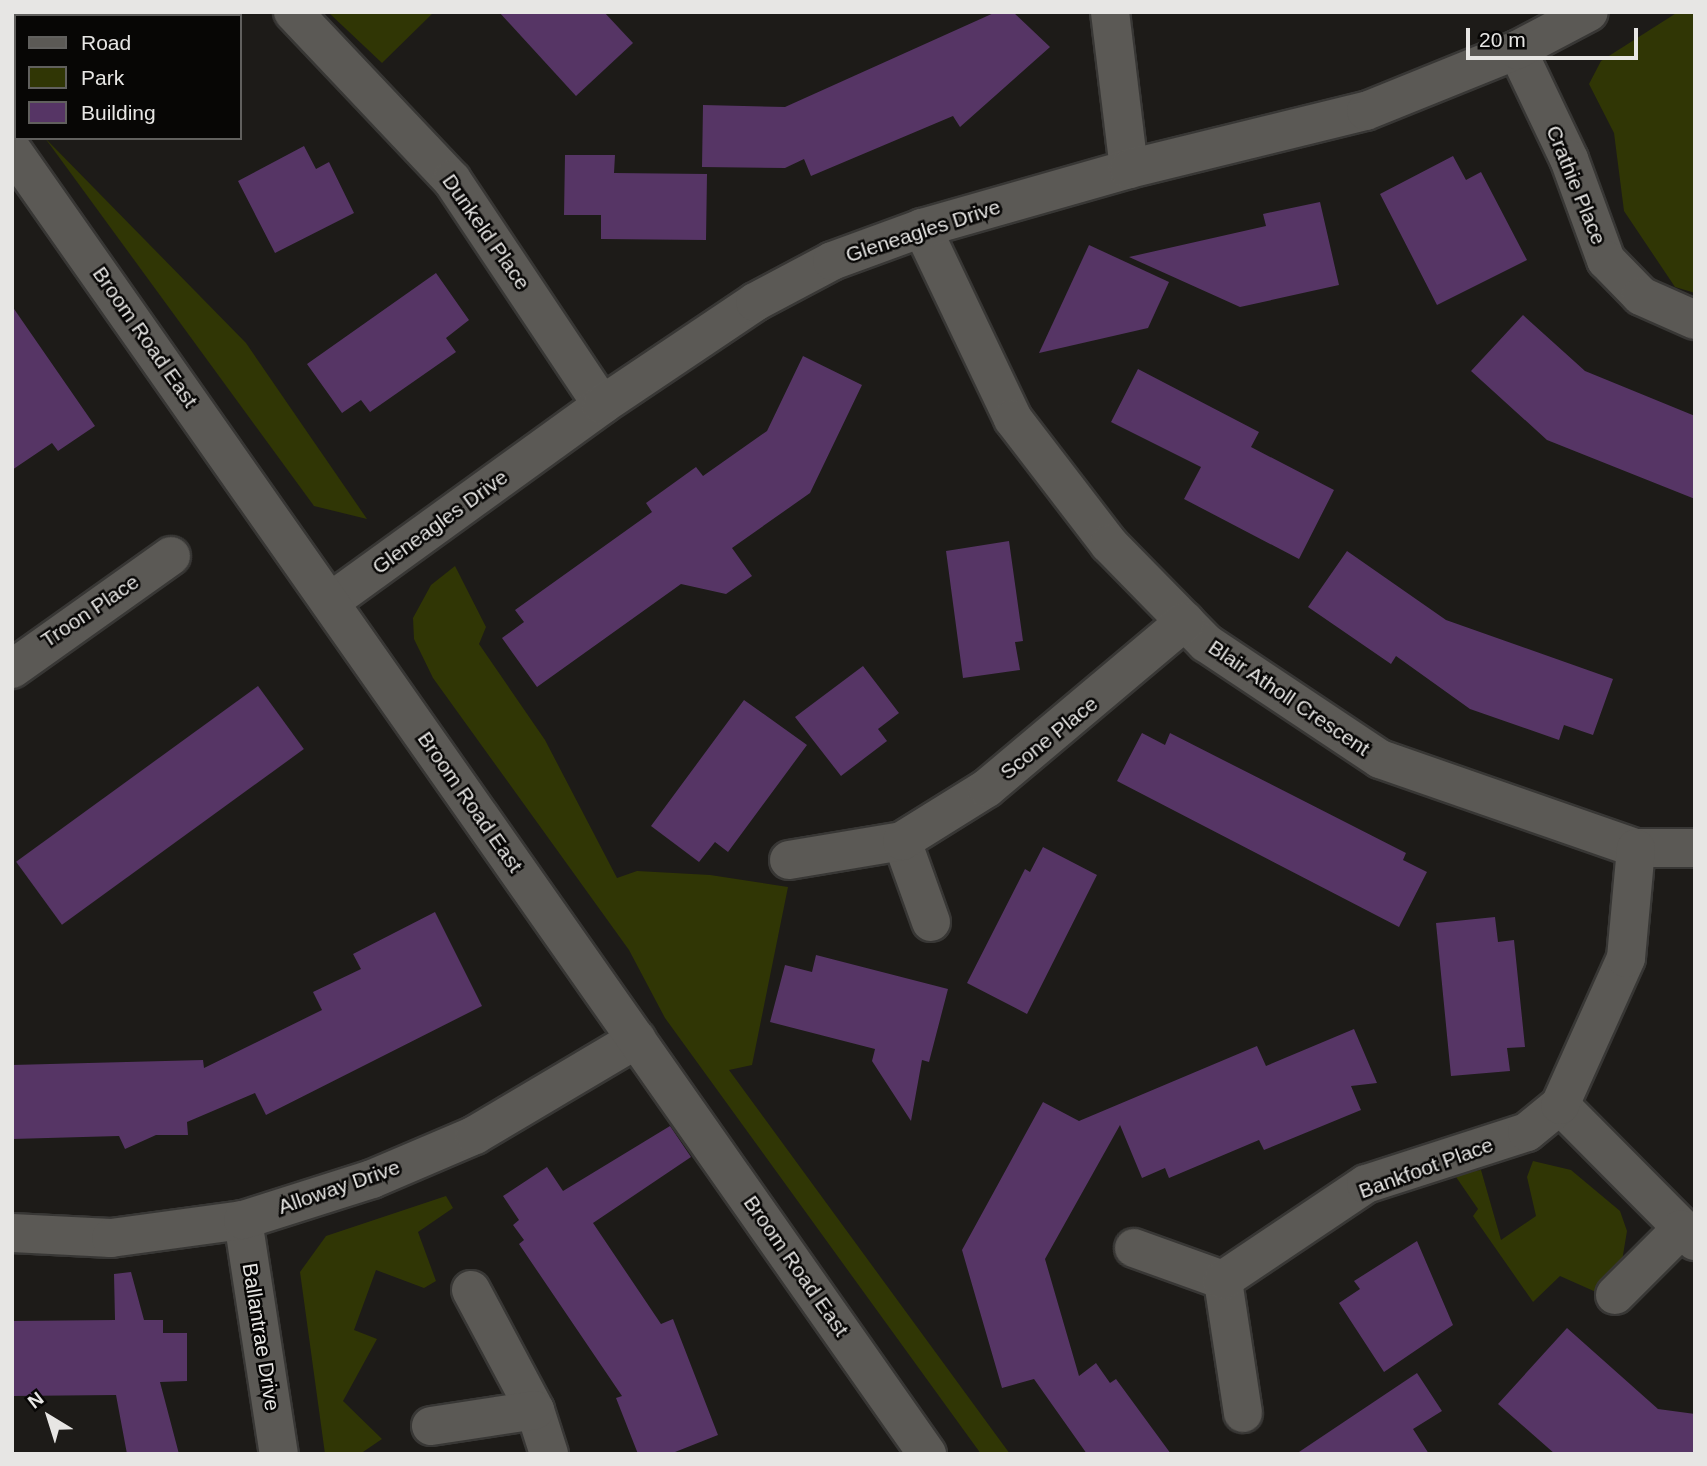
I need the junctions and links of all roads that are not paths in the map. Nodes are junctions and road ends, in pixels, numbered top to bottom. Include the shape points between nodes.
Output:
1 (293, 12) edge
2 (1110, 12) edge
3 (1589, 12) edge
4 (1517, 50) junction
5 (12, 150) edge
6 (1129, 169) junction
7 (922, 228) junction
8 (1695, 320) edge
9 (602, 405) junction
10 (171, 556) dead end
11 (330, 602) junction
12 (1185, 621) junction
13 (12, 669) edge
14 (902, 841) junction
15 (1636, 848) junction
16 (1695, 848) edge
17 (789, 860) dead end
18 (931, 922) dead end
19 (637, 1038) junction
20 (1560, 1105) junction
21 (243, 1220) junction
22 (12, 1233) edge
23 (1688, 1235) edge
24 (1134, 1248) dead end
25 (1223, 1280) junction
26 (471, 1290) dead end
27 (1615, 1295) dead end
28 (535, 1410) junction
29 (1243, 1413) dead end
30 (430, 1426) dead end
31 (279, 1454) edge
32 (549, 1454) edge
33 (927, 1454) edge

1 - 9 street, Dunkeld Place via 452,180
2 - 6 street
3 - 4 street, Gleneagles Drive
4 - 6 street, Gleneagles Drive via 1366,111
4 - 8 street, Crathie Place via 1569,159 1606,260 1641,296
5 - 11 street, Broom Road East
6 - 7 street, Gleneagles Drive
7 - 9 street, Gleneagles Drive via 832,261 755,302
7 - 12 street, Blair Atholl Crescent via 1013,418 1109,544
9 - 11 street, Gleneagles Drive
10 - 13 street, Troon Place
11 - 19 street, Broom Road East
12 - 14 street, Scone Place via 987,788
12 - 15 street, Blair Atholl Crescent via 1206,643 1380,760
14 - 17 street, Scone Place
14 - 18 street
15 - 16 street, Blair Atholl Crescent
15 - 20 street, Bankfoot Place via 1626,958
19 - 21 street, Alloway Drive via 475,1135 372,1179
19 - 33 street, Broom Road East
20 - 23 street
20 - 25 street, Bankfoot Place via 1527,1132 1366,1184
21 - 22 street, Alloway Drive via 111,1238
21 - 31 street, Ballantrae Drive
23 - 27 street
24 - 25 street
25 - 29 street
26 - 28 street
28 - 30 street
28 - 32 street

